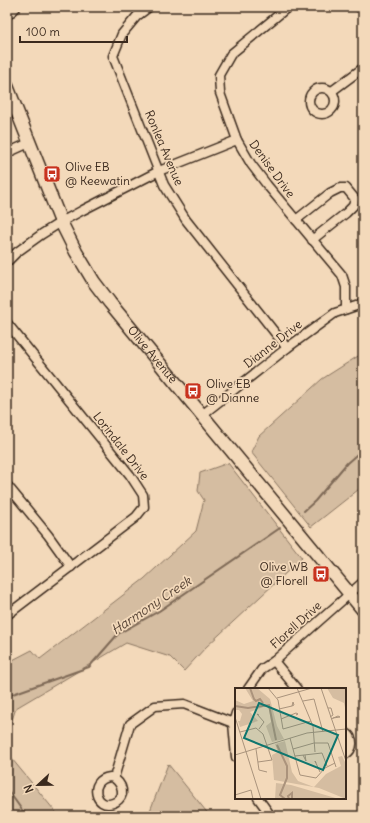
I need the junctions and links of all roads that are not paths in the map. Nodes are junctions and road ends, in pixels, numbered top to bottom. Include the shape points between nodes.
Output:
1 (14, 7) edge
2 (149, 7) edge
3 (288, 7) edge
4 (359, 7) edge
5 (363, 9) edge
6 (7, 13) edge
7 (363, 68) edge
8 (7, 86) edge
9 (332, 91) dead end
10 (237, 140) junction
11 (30, 143) junction
12 (7, 153) edge
13 (159, 171) junction
14 (296, 220) junction
15 (61, 222) junction
16 (312, 240) junction
17 (7, 262) edge
18 (363, 301) edge
19 (346, 309) junction
20 (7, 323) edge
21 (287, 348) junction
22 (202, 415) junction
23 (7, 485) edge
24 (71, 567) junction
25 (363, 582) edge
26 (350, 593) junction
27 (363, 610) edge
28 (7, 615) edge
29 (274, 660) junction
30 (249, 688) edge
31 (296, 688) edge
32 (235, 716) edge
33 (233, 723) junction
34 (346, 733) edge
35 (235, 746) edge
36 (346, 754) edge
37 (114, 778) dead end
38 (259, 799) edge
39 (271, 816) edge

1 - 6 main road
2 - 13 street, Ronlea Avenue via 137,16 122,34 113,56
3 - 10 street, Denise Drive via 231,54 218,75 220,92
4 - 5 street
7 - 9 street
8 - 11 main road, Olive Avenue
10 - 13 street
10 - 14 street, Denise Drive via 251,164
11 - 12 street
11 - 15 main road, Olive Avenue
13 - 15 street
13 - 21 street, Ronlea Avenue via 164,185 186,220
14 - 16 street, Denise Drive
14 - 16 street via 340,188 346,188 355,199 353,206 346,213
15 - 17 street via 17,252
15 - 22 main road, Olive Avenue via 84,266 102,293
16 - 19 street, Denise Drive via 342,275 346,287
18 - 19 street, Dianne Drive
19 - 21 street, Dianne Drive via 335,313
20 - 24 street, Lorindale Drive via 130,475 143,495 144,507 136,517
21 - 22 street, Dianne Drive
22 - 26 main road, Olive Avenue
23 - 24 street via 48,534
24 - 28 street, Lorindale Drive
25 - 26 street, Florell Drive
26 - 27 main road, Olive Avenue
26 - 29 street, Florell Drive
29 - 30 street, Florell Drive via 262,670
29 - 31 street
32 - 33 street
33 - 35 street
33 - 37 street via 184,704 155,706 130,724
34 - 36 street via 352,739 352,744
38 - 39 street

